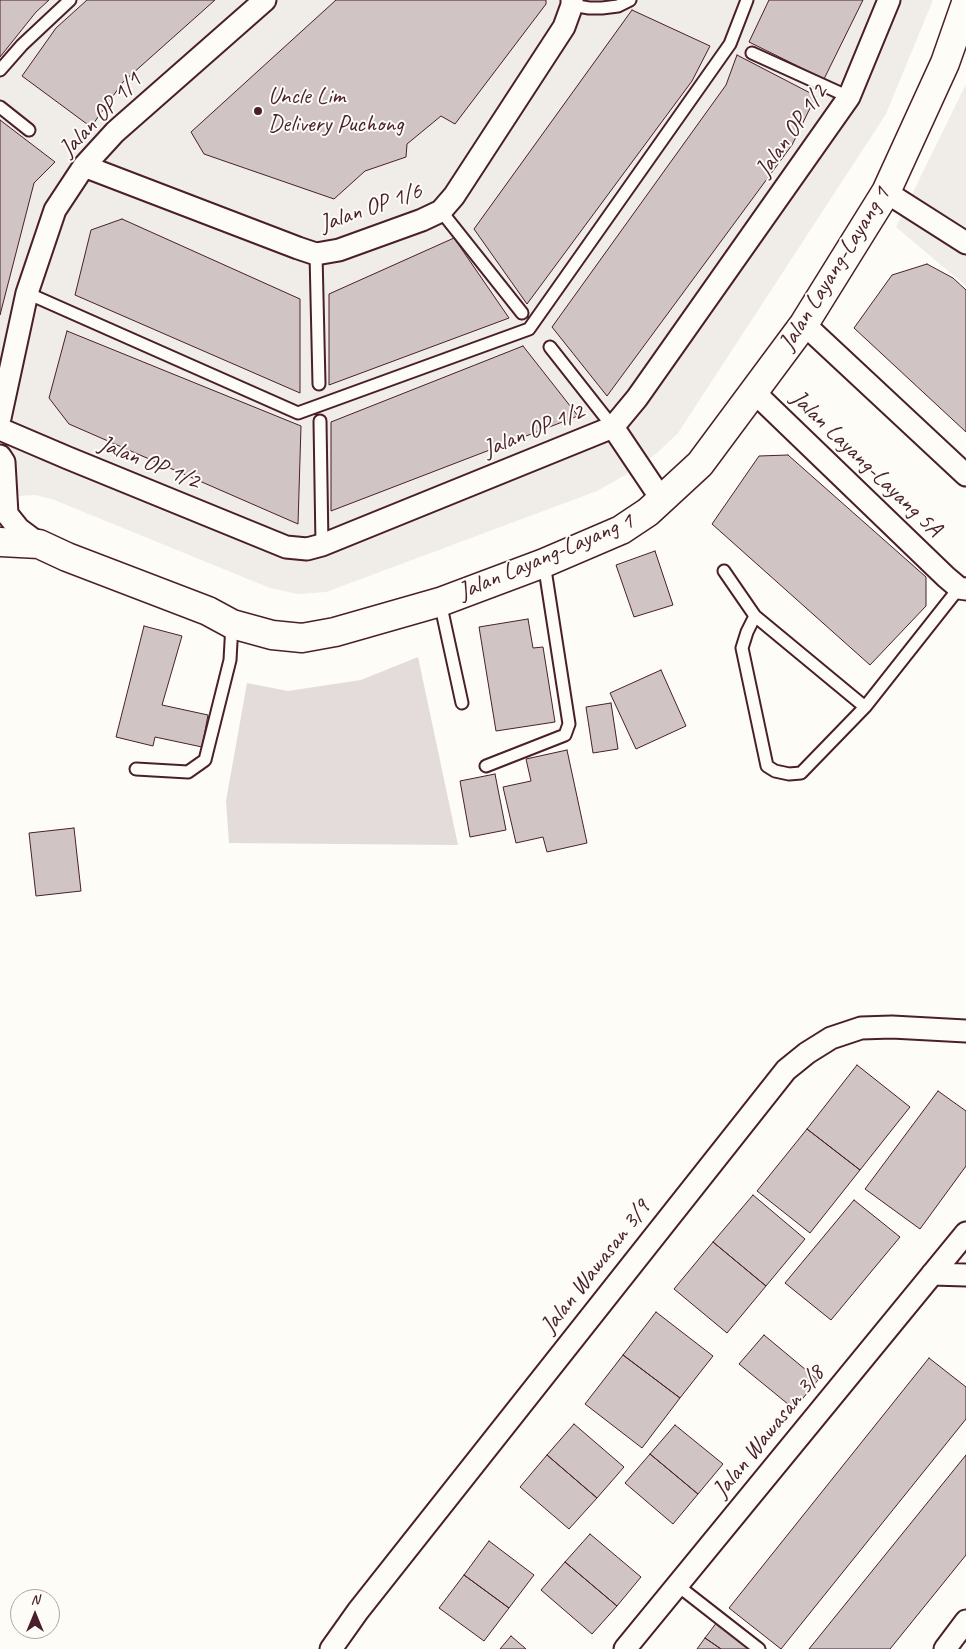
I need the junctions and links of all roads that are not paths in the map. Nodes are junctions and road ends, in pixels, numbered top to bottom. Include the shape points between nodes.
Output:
1 (70, 0) edge
2 (265, 0) edge
3 (630, 0) edge
4 (747, 0) edge
5 (889, 0) edge
6 (572, 3) edge
7 (966, 3) edge
8 (752, 54) dead end
9 (0, 70) edge
10 (849, 97) junction
11 (0, 107) edge
12 (29, 130) dead end
13 (84, 166) junction
14 (886, 192) junction
15 (441, 210) junction
16 (966, 243) edge
17 (316, 254) junction
18 (27, 293) junction
19 (522, 312) dead end
20 (804, 324) junction
21 (550, 347) dead end
22 (319, 384) dead end
23 (754, 392) junction
24 (0, 418) edge
25 (320, 421) dead end
26 (613, 427) junction
27 (0, 428) edge
28 (0, 456) edge
29 (966, 475) edge
30 (662, 500) junction
31 (0, 542) edge
32 (39, 544) junction
33 (322, 545) junction
34 (68, 557) junction
35 (0, 558) edge
36 (544, 563) junction
37 (724, 571) dead end
38 (962, 589) edge
39 (440, 602) junction
40 (755, 616) junction
41 (232, 624) junction
42 (462, 703) dead end
43 (865, 707) junction
44 (486, 766) dead end
45 (136, 769) dead end
46 (966, 1032) edge
47 (966, 1233) edge
48 (932, 1274) junction
49 (966, 1275) edge
50 (677, 1585) junction
51 (966, 1620) edge
52 (331, 1649) edge
53 (624, 1649) edge
54 (759, 1649) edge
55 (945, 1649) edge

1 - 9 lane
2 - 13 street, Jalan OP 1/1 via 115,132
3 - 6 lane via 602,8
4 - 18 lane via 730,44 529,329 298,413
5 - 10 street, Jalan OP 1/2
6 - 15 street, Jalan OP 1/6 via 564,27 454,196
7 - 14 street, Jalan Layang-Layang 1 via 945,63
8 - 10 lane
10 - 26 street, Jalan OP 1/2 via 637,398
11 - 12 lane
13 - 17 street, Jalan OP 1/6
13 - 18 street, Jalan OP 1/1 via 55,210
14 - 16 street
14 - 20 street, Jalan Layang-Layang 1
15 - 17 street, Jalan OP 1/6 via 339,250
15 - 19 lane
17 - 22 lane
18 - 24 street, Jalan OP 1/1
20 - 23 street, Jalan Layang-Layang 1
20 - 29 street
21 - 26 lane
23 - 30 street, Jalan Layang-Layang 1 via 700,464
23 - 38 street, Jalan Layang-Layang 5A
25 - 33 lane
26 - 30 street
26 - 33 street, Jalan OP 1/2
27 - 33 street, Jalan OP 1/2 via 286,547 308,549
28 - 32 street, Jalan Layang-Layang 1 via 4,462 7,514 19,529
30 - 36 street, Jalan Layang-Layang 1 via 621,530
31 - 32 street, Jalan Layang-Layang 1
32 - 34 street, Jalan Layang-Layang 1
34 - 35 street, Jalan Layang-Layang 1 via 41,560
34 - 41 street, Jalan Layang-Layang 1 via 208,611
36 - 39 street, Jalan Layang-Layang 1
36 - 44 lane via 569,724 565,735
37 - 40 lane
38 - 43 lane
39 - 41 street, Jalan Layang-Layang 1 via 335,632 302,638 272,635
39 - 42 lane
40 - 43 lane
40 - 43 lane via 742,648 767,766 789,774 801,773
41 - 45 lane via 230,660 205,760 188,772
46 - 52 street, Jalan Wawasan 3/9 via 861,1028 831,1038 786,1070
47 - 48 street, Jalan Wawasan 3/8
48 - 49 street
48 - 50 street, Jalan Wawasan 3/8
50 - 53 street, Jalan Wawasan 3/8
50 - 54 lane
51 - 55 street

